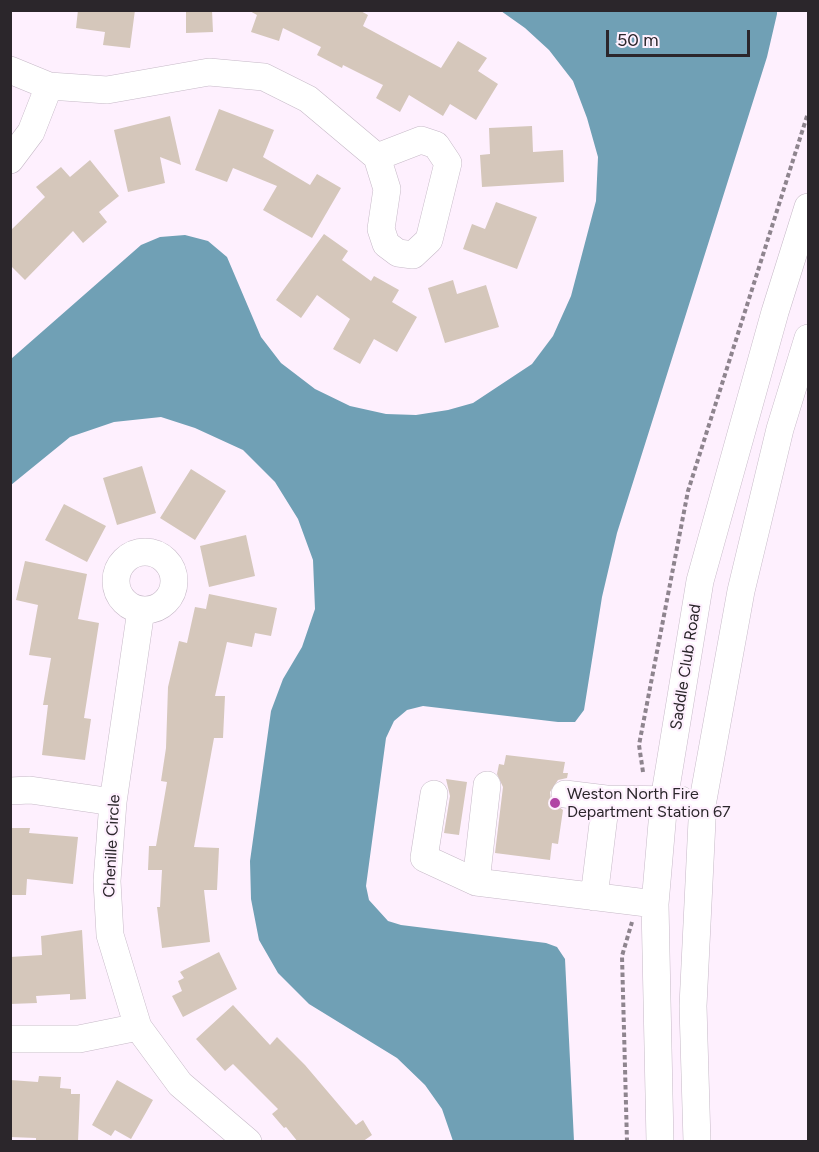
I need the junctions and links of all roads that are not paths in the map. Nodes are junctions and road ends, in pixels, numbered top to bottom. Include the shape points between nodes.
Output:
1 (10, 70) edge
2 (49, 86) junction
3 (377, 157) dead end
4 (10, 160) edge
5 (808, 207) edge
6 (808, 338) edge
7 (141, 610) dead end
8 (488, 785) dead end
9 (10, 791) edge
10 (434, 794) dead end
11 (565, 794) dead end
12 (606, 799) junction
13 (664, 800) junction
14 (703, 800) junction
15 (113, 802) junction
16 (476, 882) junction
17 (594, 897) junction
18 (644, 911) junction
19 (138, 1027) junction
20 (10, 1039) edge
21 (249, 1142) edge
22 (660, 1142) edge
23 (697, 1142) edge

1 - 2 street
2 - 3 street via 107,90 209,72 264,77 308,99
2 - 4 street via 31,132
5 - 13 street, Saddle Club Road via 700,581
6 - 14 street via 780,429 741,591
7 - 15 street, Chenille Circle
8 - 16 street
9 - 15 street via 30,790
10 - 16 street via 424,858
11 - 12 street
12 - 13 street
12 - 17 street
13 - 14 street
13 - 18 street, Saddle Club Road
14 - 23 street via 693,1006
15 - 19 street, Chenille Circle via 107,881 110,935
16 - 17 street
17 - 18 street
18 - 22 street, Saddle Club Road
19 - 20 street via 79,1039
19 - 21 street, Chenille Circle via 180,1084

